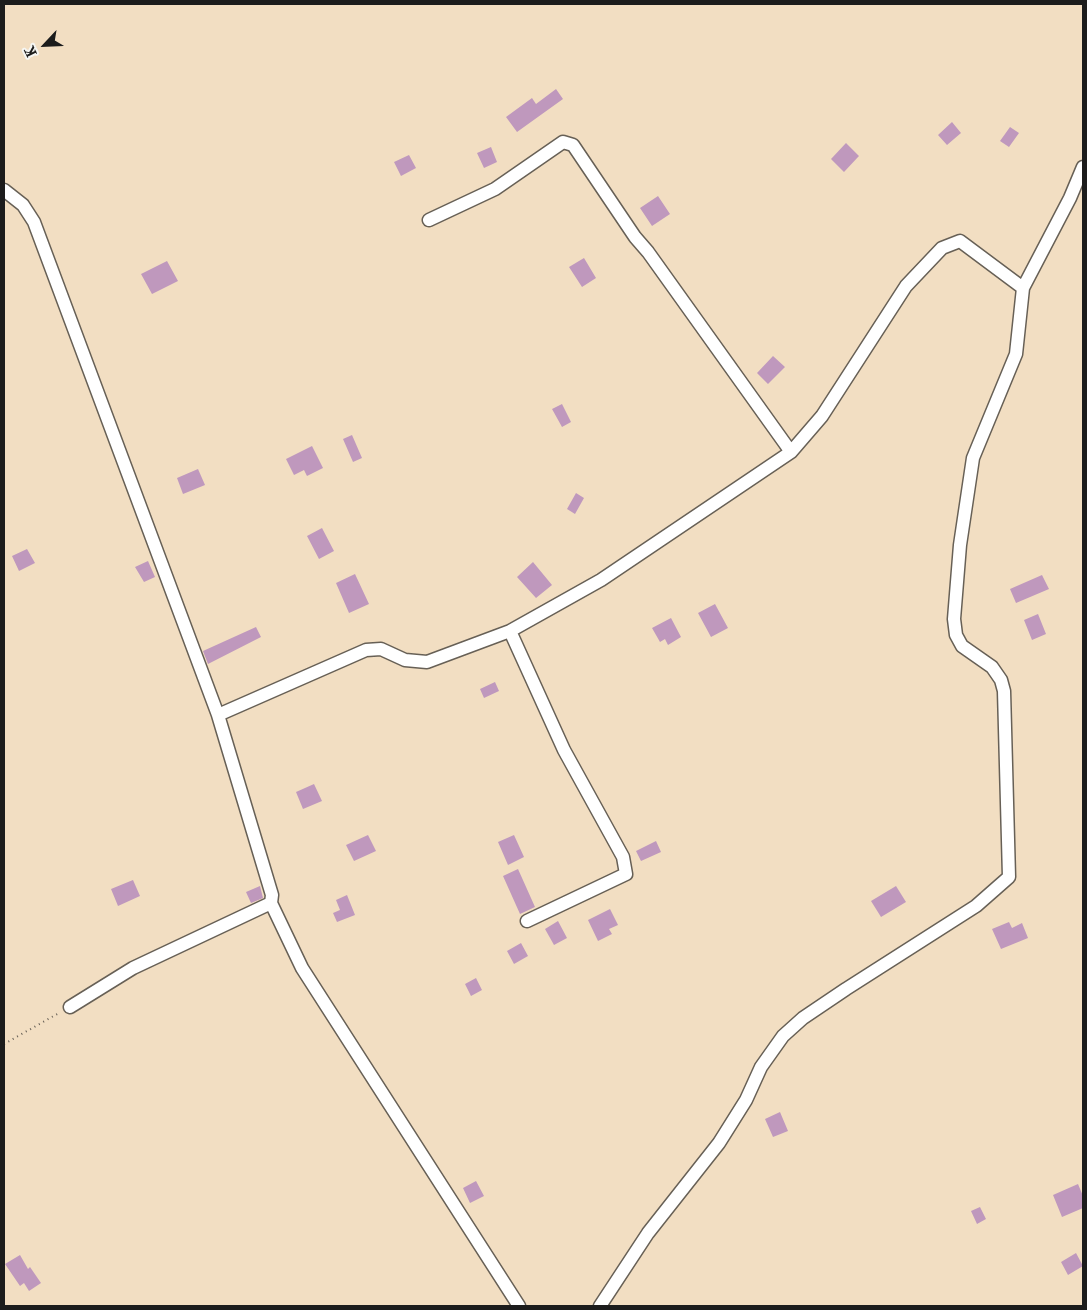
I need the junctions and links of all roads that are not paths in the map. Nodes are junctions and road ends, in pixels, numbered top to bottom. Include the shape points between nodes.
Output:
1 (1083, 167) edge
2 (4, 190) edge
3 (429, 220) dead end
4 (1023, 288) junction
5 (791, 452) junction
6 (510, 631) junction
7 (218, 715) junction
8 (271, 904) junction
9 (527, 921) dead end
10 (70, 1007) road end
11 (519, 1306) edge
12 (600, 1306) edge

1 - 4 street
2 - 7 street via 22,205 34,222
3 - 5 street via 495,189 563,142 573,145 635,237
4 - 5 street via 960,241 942,248 906,286 822,416
4 - 12 street via 1016,354 973,458 960,545 954,619 956,635 962,646 992,666 1004,691 1009,876 976,906 846,989 783,1036 761,1067 746,1100 719,1143 648,1233
5 - 6 street via 601,580
6 - 7 street via 427,662 406,660 382,649 366,650
6 - 9 street via 564,750 623,856 626,874
7 - 8 street via 272,895
8 - 10 street via 133,968
8 - 11 street via 302,968

